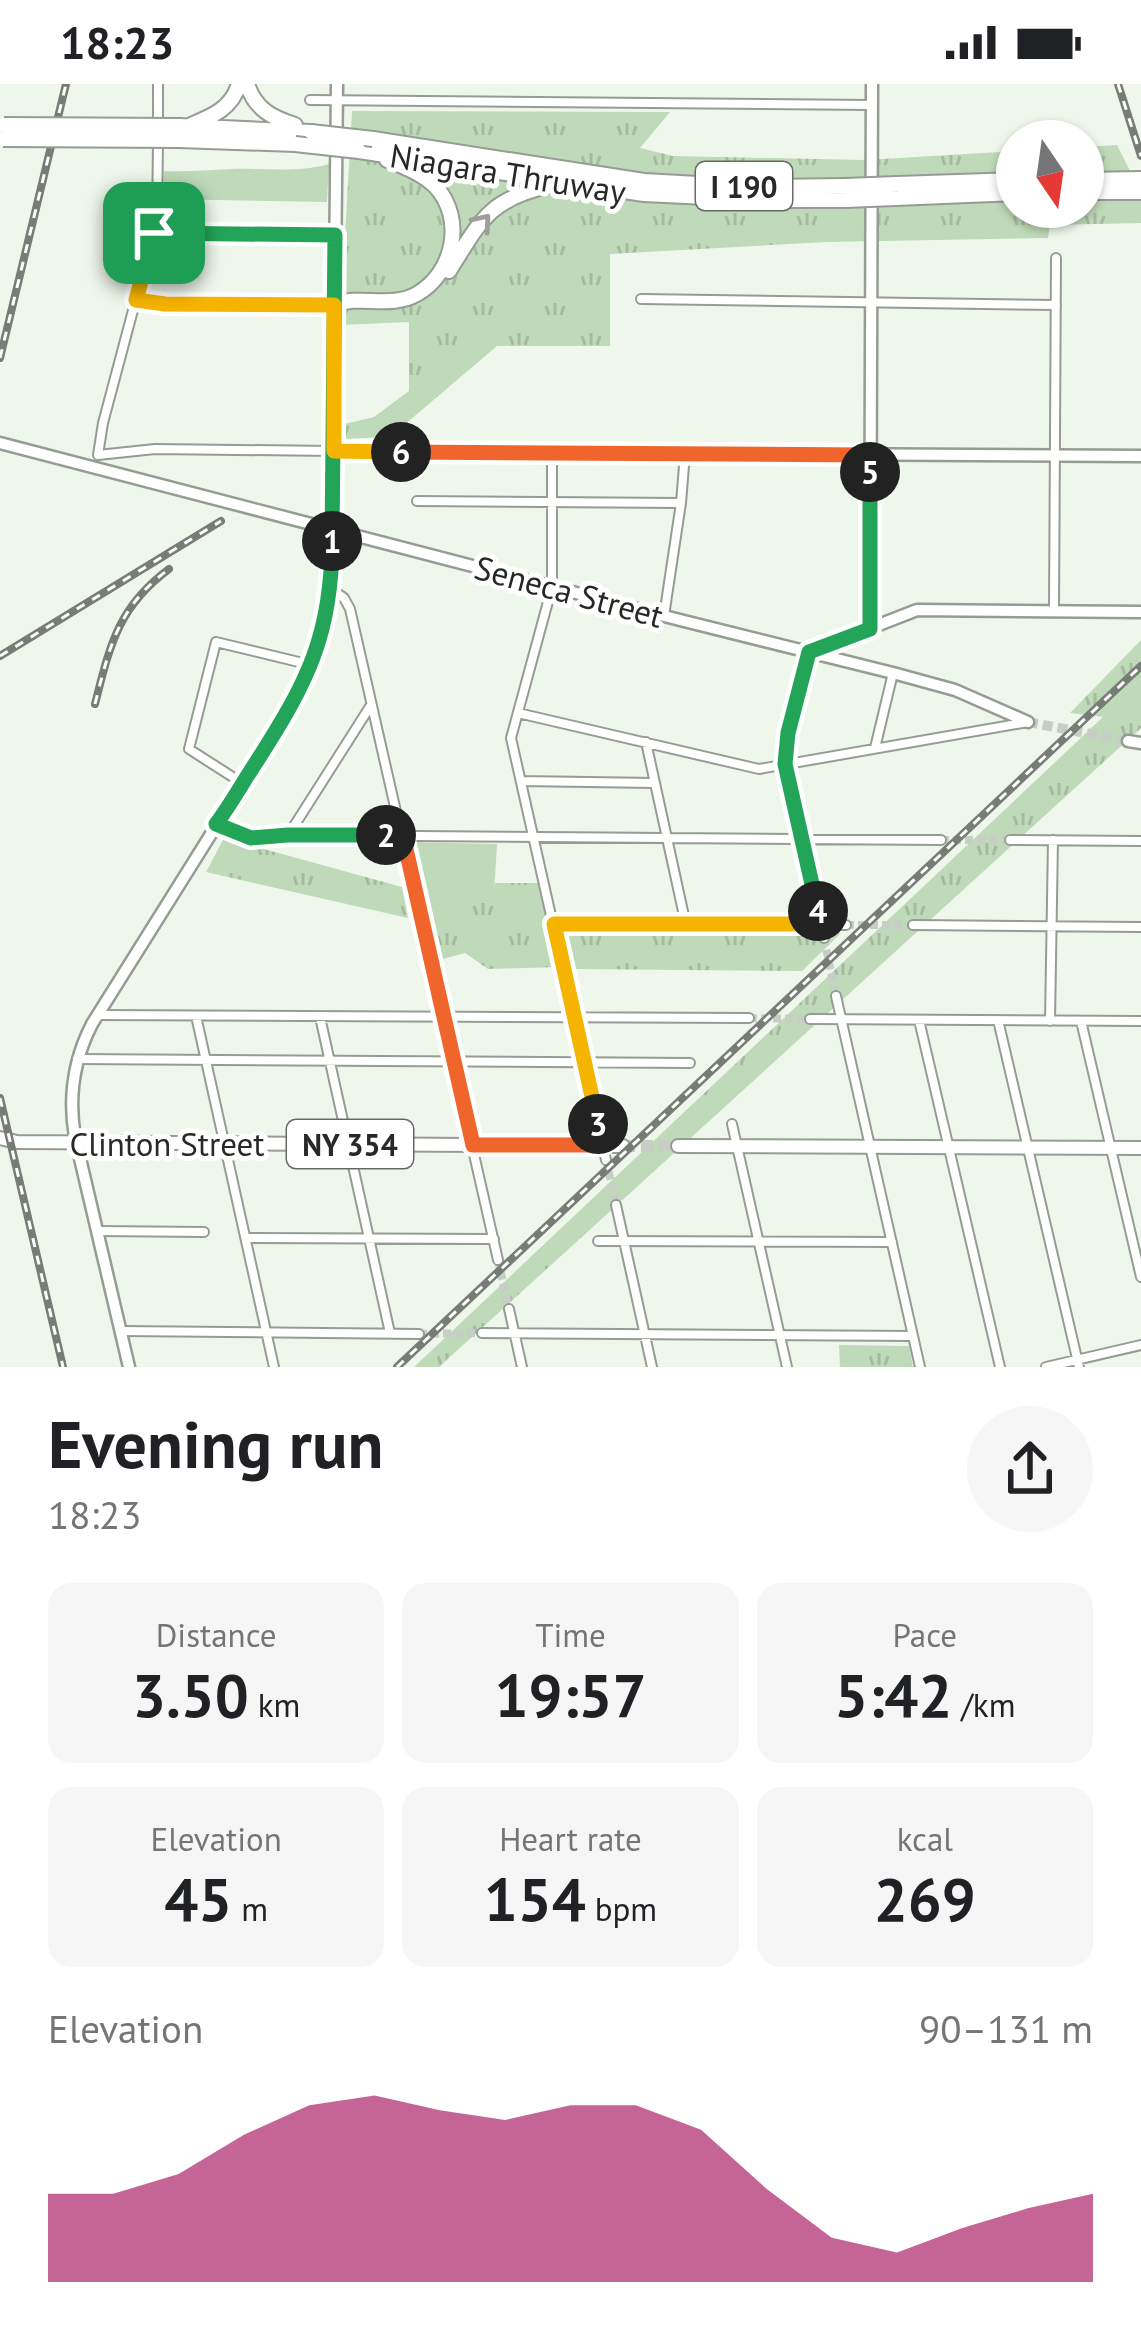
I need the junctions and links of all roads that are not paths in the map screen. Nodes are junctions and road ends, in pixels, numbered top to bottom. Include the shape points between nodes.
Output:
1 (158, 84) edge
2 (243, 84) edge
3 (337, 84) edge
4 (872, 84) edge
5 (310, 100) dead end
6 (336, 100) junction
7 (872, 105) junction
8 (181, 131) junction
9 (2, 132) edge
10 (301, 134) junction
11 (367, 149) junction
12 (566, 177) junction
13 (1141, 179) edge
14 (996, 182) edge
15 (1104, 184) edge
16 (644, 187) junction
17 (1104, 188) edge
18 (896, 191) junction
19 (1141, 192) edge
20 (996, 193) edge
21 (154, 233) junction
22 (335, 235) junction
23 (1056, 258) dead end
24 (641, 299) dead end
25 (136, 300) junction
26 (872, 303) junction
27 (334, 305) junction
28 (1056, 305) junction
29 (0, 443) edge
30 (334, 451) junction
31 (552, 452) junction
32 (685, 453) junction
33 (870, 455) junction
34 (1054, 455) junction
35 (1141, 456) edge
36 (417, 501) dead end
37 (552, 501) junction
38 (681, 503) junction
39 (332, 530) junction
40 (552, 586) junction
41 (330, 588) junction
42 (1054, 611) junction
43 (1141, 612) edge
44 (664, 616) junction
45 (870, 629) junction
46 (809, 652) junction
47 (311, 665) junction
48 (893, 673) junction
49 (372, 704) junction
50 (518, 713) junction
51 (1028, 722) joint
52 (646, 742) junction
53 (875, 748) junction
54 (785, 764) junction
55 (521, 782) junction
56 (242, 783) junction
57 (655, 783) junction
58 (216, 824) junction
59 (288, 835) junction
60 (403, 836) junction
61 (533, 838) junction
62 (667, 838) junction
63 (802, 839) junction
64 (941, 840) tunnel mouth
65 (1010, 840) tunnel mouth
66 (1053, 840) junction
67 (1141, 841) edge
68 (554, 924) junction
69 (821, 924) junction
70 (686, 925) junction
71 (846, 925) tunnel mouth
72 (913, 926) tunnel mouth
73 (1051, 927) junction
74 (1141, 927) edge
75 (824, 938) tunnel mouth
76 (836, 996) tunnel mouth
77 (97, 1015) junction
78 (196, 1016) junction
79 (320, 1017) junction
80 (444, 1017) junction
81 (575, 1018) junction
82 (749, 1018) tunnel mouth
83 (810, 1019) tunnel mouth
84 (842, 1019) junction
85 (919, 1020) junction
86 (998, 1020) junction
87 (1050, 1021) junction
88 (1081, 1021) junction
89 (1141, 1021) edge
90 (77, 1059) junction
91 (206, 1059) junction
92 (330, 1060) junction
93 (454, 1061) junction
94 (585, 1062) junction
95 (690, 1063) dead end
96 (733, 1124) dead end
97 (0, 1138) edge
98 (76, 1142) junction
99 (224, 1143) junction
100 (349, 1144) junction
101 (473, 1145) junction
102 (603, 1145) junction
103 (623, 1146) tunnel mouth
104 (678, 1146) tunnel mouth
105 (738, 1146) junction
106 (870, 1147) junction
107 (949, 1147) junction
108 (1028, 1147) junction
109 (1111, 1147) junction
110 (1141, 1148) edge
111 (606, 1160) tunnel mouth
112 (616, 1205) tunnel mouth
113 (97, 1232) junction
114 (204, 1232) dead end
115 (245, 1238) junction
116 (369, 1239) junction
117 (494, 1239) junction
118 (598, 1241) dead end
119 (624, 1241) junction
120 (758, 1241) junction
121 (892, 1242) junction
122 (498, 1260) tunnel mouth
123 (1141, 1277) edge
124 (509, 1309) tunnel mouth
125 (120, 1331) junction
126 (267, 1332) junction
127 (482, 1333) tunnel mouth
128 (514, 1333) junction
129 (390, 1334) junction
130 (419, 1334) tunnel mouth
131 (645, 1334) junction
132 (780, 1335) junction
133 (913, 1336) junction
134 (1141, 1345) edge
135 (1078, 1363) edge
136 (129, 1367) edge
137 (274, 1367) edge
138 (522, 1367) edge
139 (652, 1367) edge
140 (787, 1367) edge
141 (920, 1367) edge
142 (1000, 1367) edge
143 (1046, 1367) edge

1 - 21 street
2 - 8 highway via 222,111
2 - 10 highway via 260,108
3 - 6 street
4 - 7 street
5 - 6 street
6 - 7 street
6 - 22 street
7 - 26 street
8 - 9 highway, Niagara Thruway / I 190, bridge
8 - 10 highway, Niagara Thruway / I 190
10 - 11 highway, Niagara Thruway / I 190, bridge
11 - 12 highway, Niagara Thruway / I 190
11 - 27 highway via 434,186 451,216 452,245 436,277 415,295
12 - 16 highway, Niagara Thruway / I 190
12 - 16 highway, Niagara Thruway / I 190 via 581,185
27 -> 12 highway via 395,309 415,302 439,284 490,210
13 - 15 highway
14 - 18 highway, Niagara Thruway / I 190
16 - 18 highway, Niagara Thruway / I 190, bridge via 767,200
17 - 19 highway
18 - 20 highway, Niagara Thruway / I 190
21 - 22 street
21 - 25 street
22 - 27 street
23 - 28 street
24 - 26 street
25 - 27 street
25 - 30 street via 98,455
26 - 28 street
26 - 33 street
27 - 30 street
28 - 34 street
29 - 39 street, Seneca Street
30 - 31 street
30 - 39 street
31 - 32 street
31 - 37 street
32 - 33 street
32 - 38 street
33 - 34 street
33 - 45 street
34 - 35 street
34 - 42 street
36 - 37 street
37 - 38 street
37 - 40 street
38 - 44 street
39 - 40 street, Seneca Street
39 - 41 street
40 - 44 street, Seneca Street
40 - 50 street
41 - 47 street
41 - 49 street via 347,602
42 - 43 street
42 - 45 street via 917,610
44 - 46 street, Seneca Street
45 - 46 street
46 - 48 street, Seneca Street
46 - 54 street
47 - 56 street
47 - 56 street via 216,642 189,749
48 - 51 street, Seneca Street
48 - 53 street
49 - 59 street
49 - 60 street
50 - 52 street
50 - 55 street via 511,738
51 - 53 street
52 - 54 street via 759,769
52 - 57 street
53 - 54 street
54 - 63 street
55 - 57 street
55 - 61 street
56 - 58 street
57 - 62 street
58 - 59 street via 251,838
58 - 77 street
59 - 60 street
60 - 61 street
60 - 80 street
61 - 62 street
61 - 68 street
62 - 63 street
62 - 70 street
63 - 64 street
63 - 69 street
65 - 66 street
66 - 67 street
66 - 73 street
68 - 70 street
68 - 81 street
69 - 70 street
69 - 71 street
69 - 75 street
72 - 73 street
73 - 74 street
73 - 87 street
76 - 84 street
77 - 78 street
77 - 90 street
78 - 79 street
78 - 91 street
79 - 80 street
79 - 92 street
80 - 81 street
80 - 93 street
81 - 82 street
81 - 94 street
83 - 84 street
84 - 85 street
84 - 106 street
85 - 86 street
85 - 107 street
86 - 87 street
86 - 108 street
87 - 88 street
88 - 89 street
88 - 109 street
90 - 91 street
90 - 98 street
91 - 92 street
91 - 99 street
92 - 93 street
92 - 100 street
93 - 94 street
93 - 101 street
94 - 95 street
94 - 102 street
96 - 105 street
97 - 98 main road, Clinton Street / NY 354
98 - 99 main road, Clinton Street / NY 354
98 - 113 street
99 - 100 main road, Clinton Street / NY 354
99 - 115 street
100 - 101 main road, Clinton Street / NY 354
100 - 116 street
101 - 102 main road, Clinton Street / NY 354
101 - 117 street
102 - 103 main road, Clinton Street / NY 354
102 - 111 street
104 - 105 main road
105 - 106 main road
105 - 120 street
106 - 107 main road
106 - 121 street
107 - 108 main road
107 - 142 street
108 - 109 main road
108 - 135 street
109 - 110 main road
109 - 123 street
112 - 119 street
113 - 114 street
113 - 125 street
115 - 116 street
115 - 126 street
116 - 117 street
116 - 129 street
117 - 122 street
118 - 119 street
119 - 120 street
119 - 131 street
120 - 121 street
120 - 132 street
121 - 133 street
124 - 128 street
125 - 126 street
125 - 136 street
126 - 129 street
126 - 137 street
127 - 128 street
128 - 131 street
128 - 138 street
129 - 130 street
131 - 132 street
131 - 139 street
132 - 133 street
132 - 140 street
133 - 141 street
134 - 135 street
135 - 143 street

